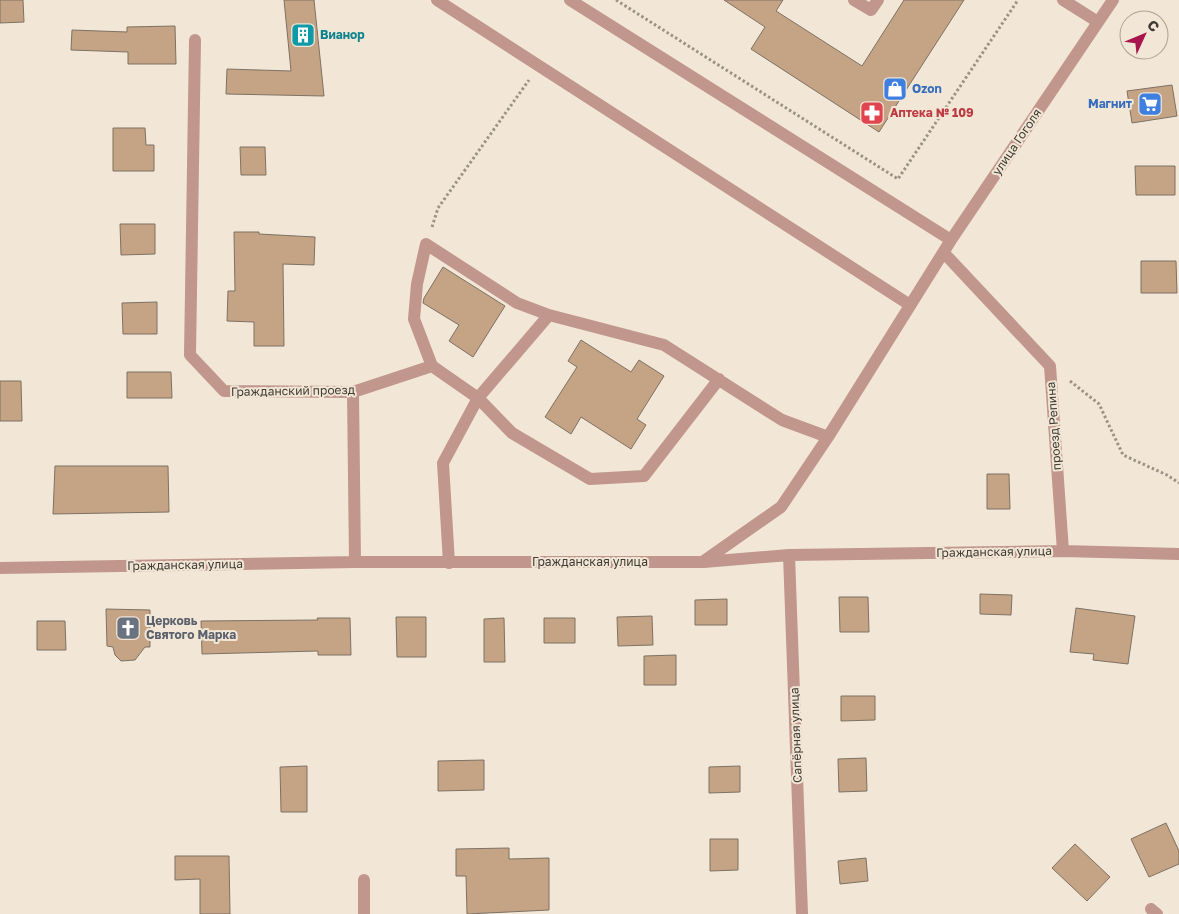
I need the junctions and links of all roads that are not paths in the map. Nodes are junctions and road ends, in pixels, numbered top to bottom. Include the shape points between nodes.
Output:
1 (437, 0) edge
2 (570, 0) edge
3 (854, 0) edge
4 (878, 0) edge
5 (1063, 0) edge
6 (1112, 0) edge
7 (1098, 22) junction
8 (195, 40) dead end
9 (951, 240) junction
10 (944, 253) junction
11 (910, 305) junction
12 (549, 316) junction
13 (432, 366) junction
14 (719, 380) junction
15 (353, 392) junction
16 (478, 398) junction
17 (828, 437) junction
18 (1063, 551) junction
19 (1179, 554) edge
20 (789, 555) junction
21 (354, 562) junction
22 (704, 562) junction
23 (449, 563) junction
24 (0, 568) edge
25 (364, 880) dead end
26 (364, 914) edge
27 (802, 914) edge

1 - 11 street
2 - 9 street
3 - 4 street via 871,10
5 - 7 street
6 - 7 street, улица Гоголя
7 - 9 street, улица Гоголя
8 - 15 street, Гражданский проезд via 190,355 224,391
9 - 10 street, улица Гоголя
10 - 11 street, улица Гоголя
10 - 18 street, проезд Репина via 1050,366
11 - 17 street, улица Гоголя
12 - 13 street via 517,303 426,244 417,284 414,319
12 - 14 street via 664,345
12 - 16 street
13 - 15 street, Гражданский проезд
13 - 16 street
14 - 16 street via 644,476 590,480 512,433
14 - 17 street via 782,420
15 - 21 street
16 - 23 street via 443,463
17 - 22 street, улица Гоголя via 782,507
18 - 19 street, Гражданская улица
18 - 20 street, Гражданская улица
20 - 22 street, Гражданская улица
20 - 27 street, Сапёрная улица
21 - 23 street, Гражданская улица
21 - 24 street, Гражданская улица
22 - 23 street, Гражданская улица
25 - 26 street

